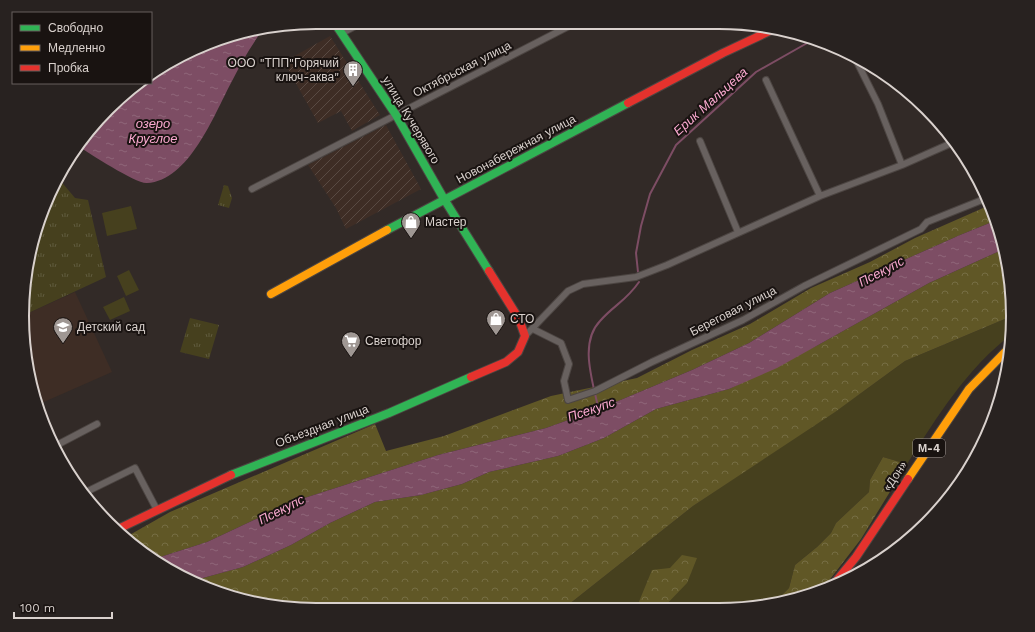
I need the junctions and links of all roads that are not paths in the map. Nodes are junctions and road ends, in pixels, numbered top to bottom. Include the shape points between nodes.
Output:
1 (339, 29) edge
2 (350, 29) edge
3 (565, 29) edge
4 (342, 33) junction
5 (766, 33) edge
6 (858, 65) edge
7 (766, 80) dead end
8 (396, 115) junction
9 (700, 141) dead end
10 (949, 144) edge
11 (902, 165) junction
12 (252, 189) dead end
13 (820, 196) junction
14 (444, 200) junction
15 (981, 200) edge
16 (738, 232) junction
17 (271, 294) dead end
18 (533, 329) junction
19 (525, 336) junction
20 (1004, 352) edge
21 (97, 424) dead end
22 (59, 444) edge
23 (88, 490) edge
24 (157, 510) junction
25 (122, 527) edge
26 (841, 575) edge

1 - 4 main road, улица Кучерявого
2 - 4 street
3 - 8 street, Октябрьская улица
4 - 8 main road, улица Кучерявого
5 - 14 main road, Новонабережная улица
6 - 11 street via 878,104
7 - 13 street
8 - 12 street, Октябрьская улица
8 - 14 main road, улица Кучерявого
9 - 16 street
10 - 11 street
11 - 13 street
13 - 16 street
14 - 17 main road, Новонабережная улица
14 - 19 main road, улица Кучерявого via 519,319
15 - 18 street, Береговая улица via 927,222 921,229 804,286 743,320 595,391 568,400 564,381 569,364 561,344
16 - 18 street via 636,277 583,284 568,292
18 - 19 street
19 - 24 main road, Объездная улица via 518,352 506,362 389,413 213,482
20 - 26 main road, «Дон» / М-4 via 969,389 856,557
21 - 22 street
23 - 24 street via 135,468
24 - 25 main road, Объездная улица

